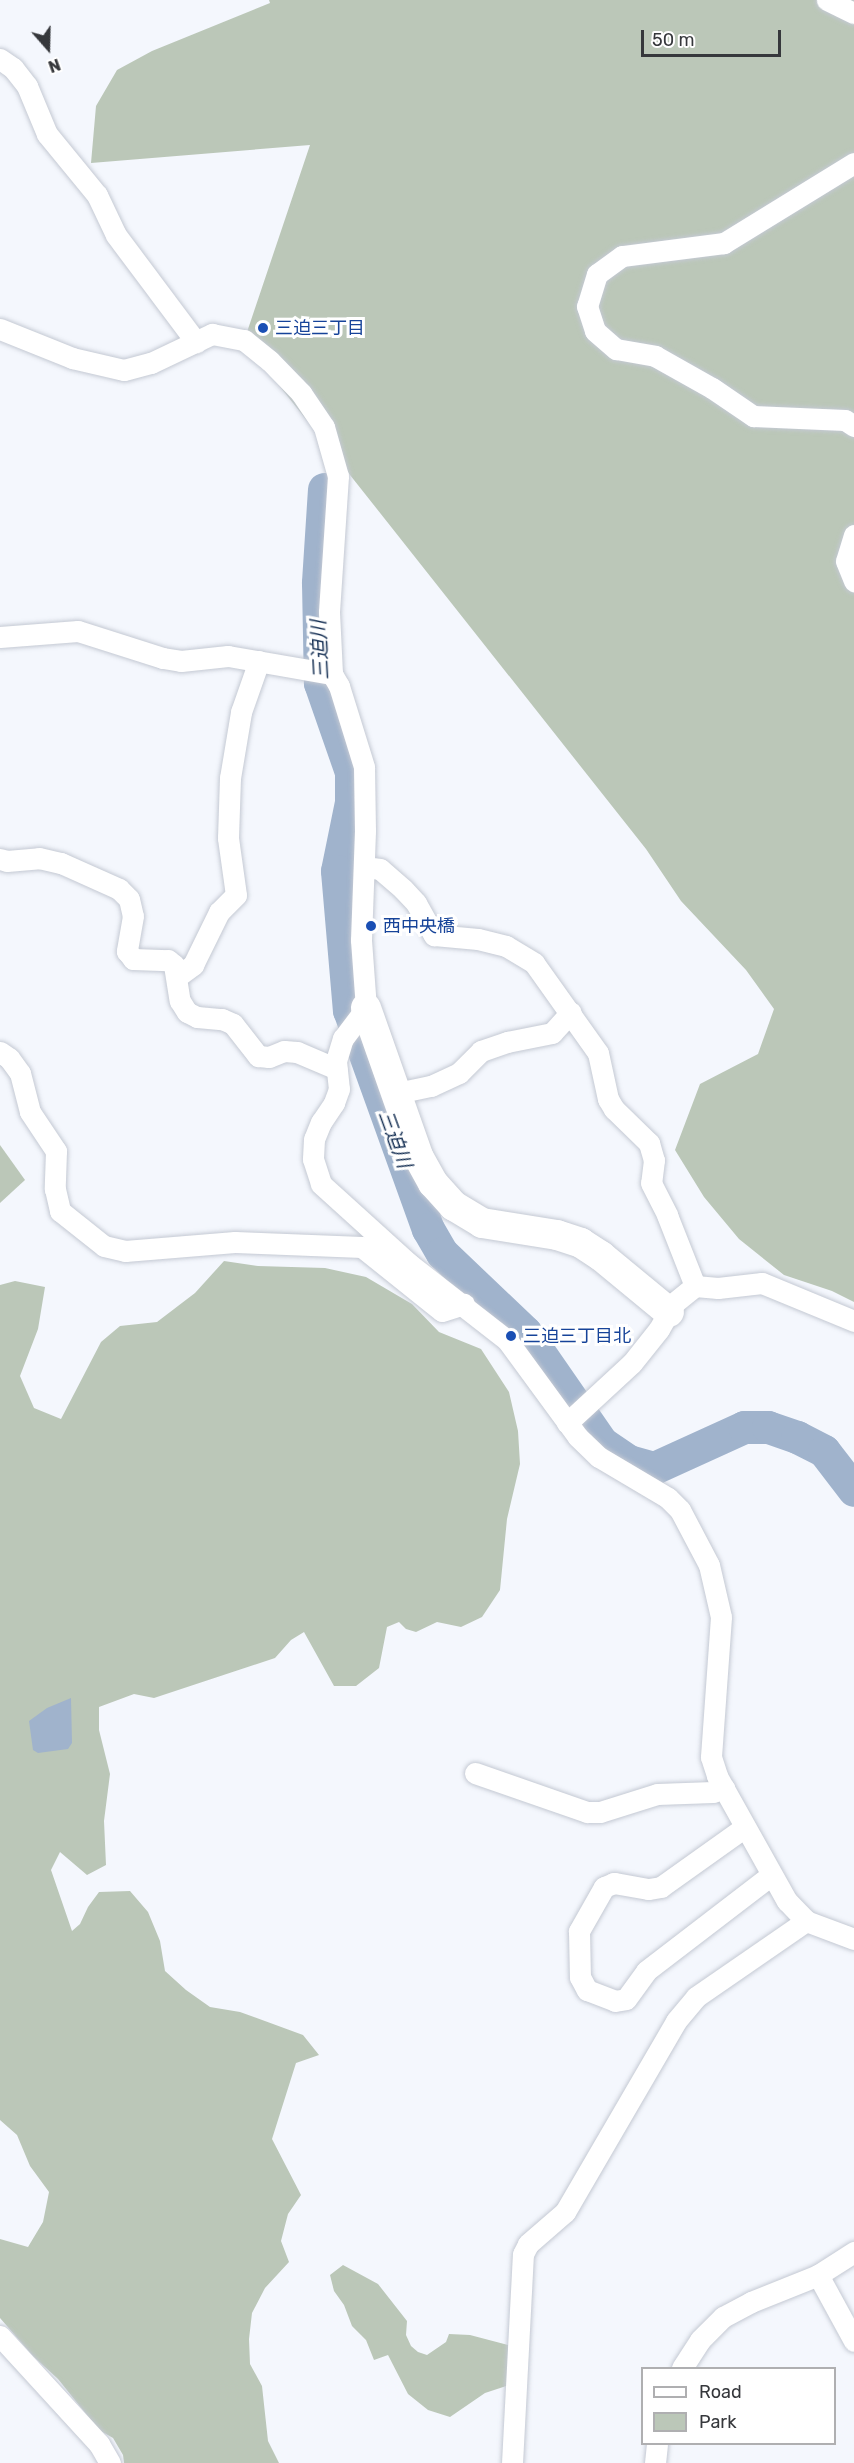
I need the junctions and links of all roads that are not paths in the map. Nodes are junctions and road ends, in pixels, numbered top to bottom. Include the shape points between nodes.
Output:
1 (827, 0) edge
2 (854, 13) edge
3 (0, 59) edge
4 (854, 163) edge
5 (0, 329) edge
6 (196, 342) junction
7 (854, 426) edge
8 (854, 535) edge
9 (854, 581) edge
10 (0, 637) edge
11 (260, 661) junction
12 (324, 673) junction
13 (0, 858) edge
14 (364, 867) junction
15 (178, 976) junction
16 (571, 1012) junction
17 (362, 1015) junction
18 (0, 1053) edge
19 (337, 1069) junction
20 (397, 1093) junction
21 (695, 1286) junction
22 (464, 1304) junction
23 (669, 1312) junction
24 (854, 1321) edge
25 (576, 1416) junction
26 (475, 1773) dead end
27 (724, 1788) junction
28 (745, 1827) junction
29 (771, 1875) junction
30 (806, 1921) junction
31 (854, 1939) edge
32 (854, 2252) edge
33 (818, 2275) junction
34 (0, 2336) edge
35 (854, 2341) edge
36 (683, 2367) edge
37 (657, 2445) edge
38 (110, 2463) edge
39 (512, 2463) edge
40 (655, 2463) edge

1 - 2 street
3 - 6 street via 27,86 47,134 97,195 116,235
4 - 7 street via 724,243 622,256 597,274 587,306 595,331 616,349 655,356 753,416 845,420
5 - 6 street via 72,358 123,370 151,363
6 - 12 street via 212,334 244,340 301,393 324,427 338,476
8 - 9 street via 846,561
10 - 11 street via 78,631 181,661 228,656
11 - 12 street
11 - 15 street via 241,712 230,778 228,838 236,895 219,912 193,965
12 - 14 street via 339,686 364,767
13 - 15 street via 39,858 61,863 119,889 129,899 133,916 127,951 133,959 168,960
14 - 16 street via 380,869 403,889 434,935 506,946 534,963
14 - 17 street
15 - 19 street via 180,1001 187,1012 233,1024 258,1056 297,1053
16 - 20 street via 552,1033 481,1051 459,1072 431,1086
16 - 21 street via 598,1053 608,1099 649,1143 654,1160 651,1183 668,1215
17 - 19 street via 343,1038
17 - 20 street
18 - 22 street via 20,1073 30,1112 56,1151 55,1189 60,1211 104,1246 125,1251 235,1242 362,1247 442,1311
19 - 22 street via 339,1089 314,1138 313,1159 321,1184 408,1263
20 - 23 street via 418,1156 433,1183 454,1206 482,1223 557,1235 581,1243
21 - 23 street
21 - 24 street via 718,1288 762,1283
22 - 25 street via 507,1340
23 - 25 street via 632,1363
25 - 27 street via 599,1457 668,1498 680,1510 709,1565 721,1617 711,1757
26 - 27 street via 587,1812 600,1812 657,1794 713,1792
27 - 28 street
28 - 29 street
28 - 29 street via 661,1887 648,1889 614,1883 604,1887 579,1931 580,1977 587,1990 615,2001 626,1999 646,1971
29 - 30 street via 787,1901
30 - 31 street
30 - 39 street via 696,1997 676,2021 565,2212 528,2244 523,2254
32 - 33 street
33 - 35 street
33 - 36 street via 723,2317 700,2340
34 - 38 street via 99,2444
37 - 40 street

